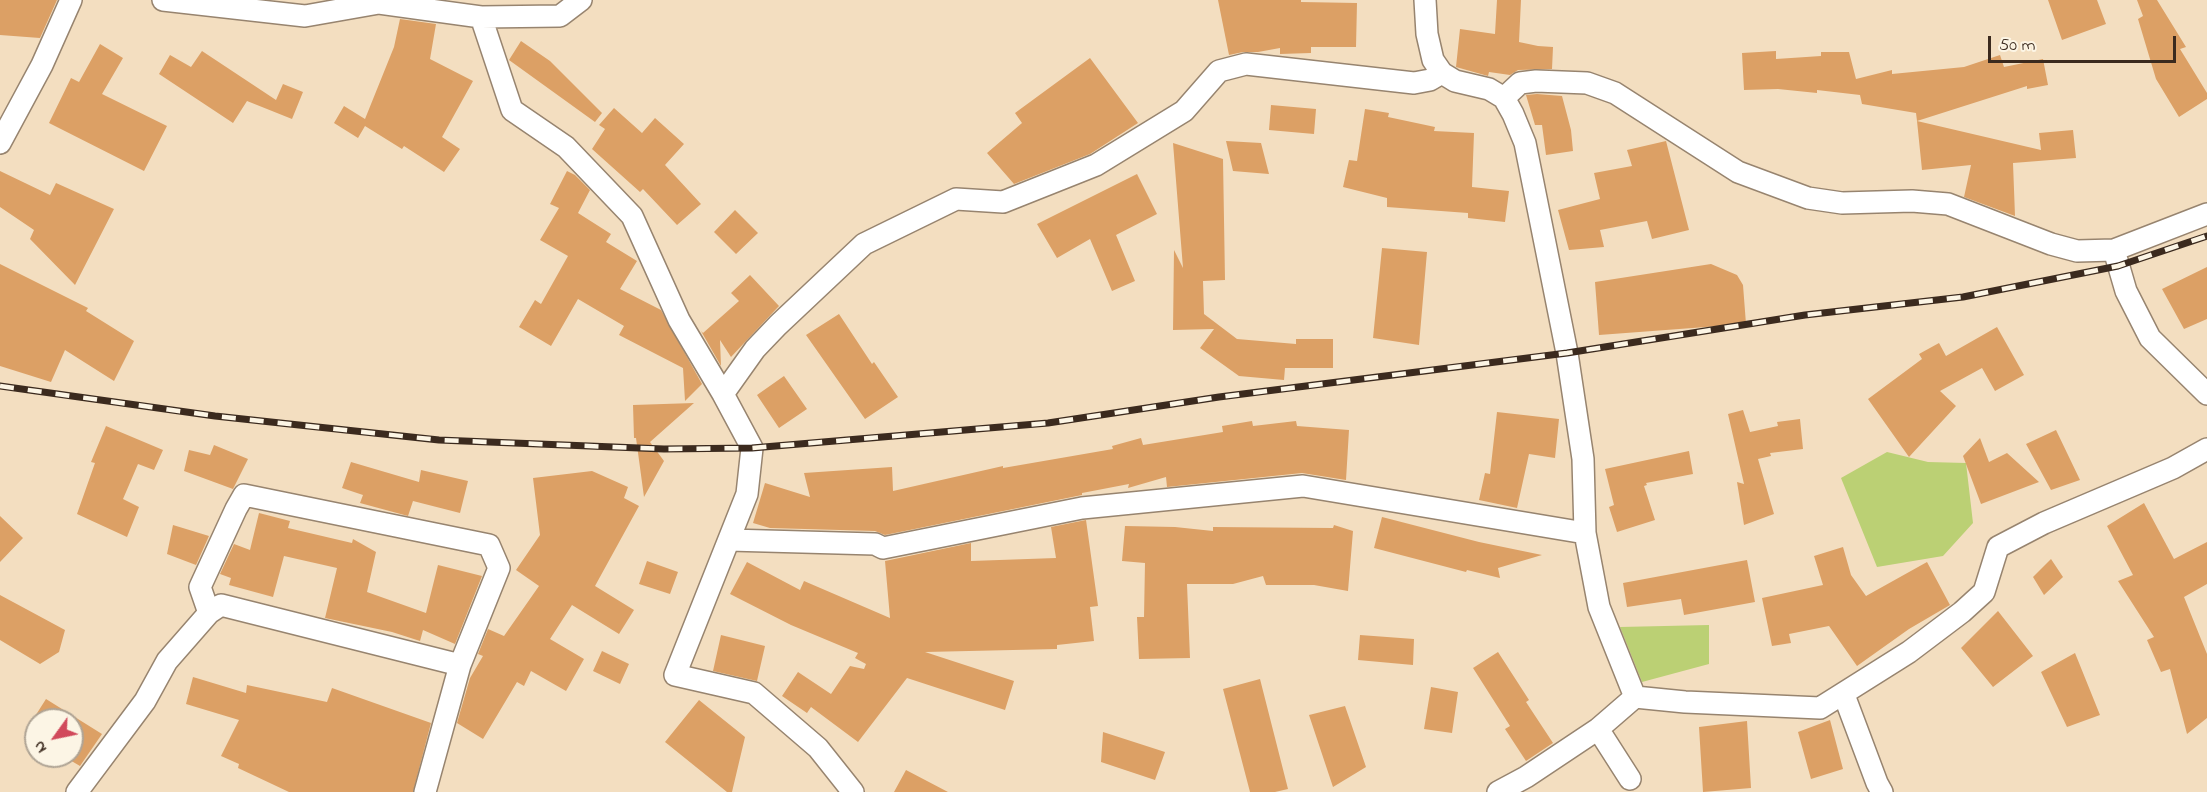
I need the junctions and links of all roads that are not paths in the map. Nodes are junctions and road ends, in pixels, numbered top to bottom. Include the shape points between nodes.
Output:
1 (71, 0) edge
2 (163, 0) edge
3 (581, 0) edge
4 (1425, 0) edge
5 (481, 17) junction
6 (1442, 73) junction
7 (1504, 98) junction
8 (0, 143) edge
9 (2207, 214) edge
10 (2114, 250) junction
11 (723, 394) junction
12 (2207, 394) edge
13 (2207, 449) edge
14 (1585, 533) junction
15 (729, 540) junction
16 (209, 613) junction
17 (460, 665) junction
18 (1844, 694) junction
19 (1635, 697) junction
20 (1598, 729) junction
21 (1630, 779) dead end
22 (77, 792) edge
23 (425, 792) edge
24 (853, 792) edge
25 (1498, 792) edge
26 (1882, 792) edge

1 - 8 street
2 - 5 street via 304,16 380,3
3 - 5 street via 560,16
4 - 6 street via 1433,60
5 - 11 street via 512,110 566,147 632,216 679,320
6 - 7 street
6 - 11 street via 1414,82 1246,64 1219,71 1184,111 1096,165 1003,202 956,199 864,244 770,333
7 - 10 street via 1520,83 1587,83 1615,93 1738,172 1808,198 1842,203 1948,204 2051,244 2077,251
7 - 14 street via 1525,143 1568,353 1583,459
9 - 10 street
10 - 12 street via 2126,291 2150,338
11 - 15 street via 752,448 747,494
13 - 18 street via 2173,468 2044,522 1998,547 1984,591 1970,605 1909,652
14 - 15 street via 1303,486 1082,508 883,548 875,544
14 - 19 street via 1599,607
15 - 24 street via 675,675 754,693 818,748
16 - 17 street via 221,605
16 - 17 street via 200,587 244,495 489,545 498,568
16 - 22 street via 167,661 145,701
17 - 23 street
18 - 19 street via 1820,708
18 - 26 street
19 - 20 street
20 - 21 street
20 - 25 street

